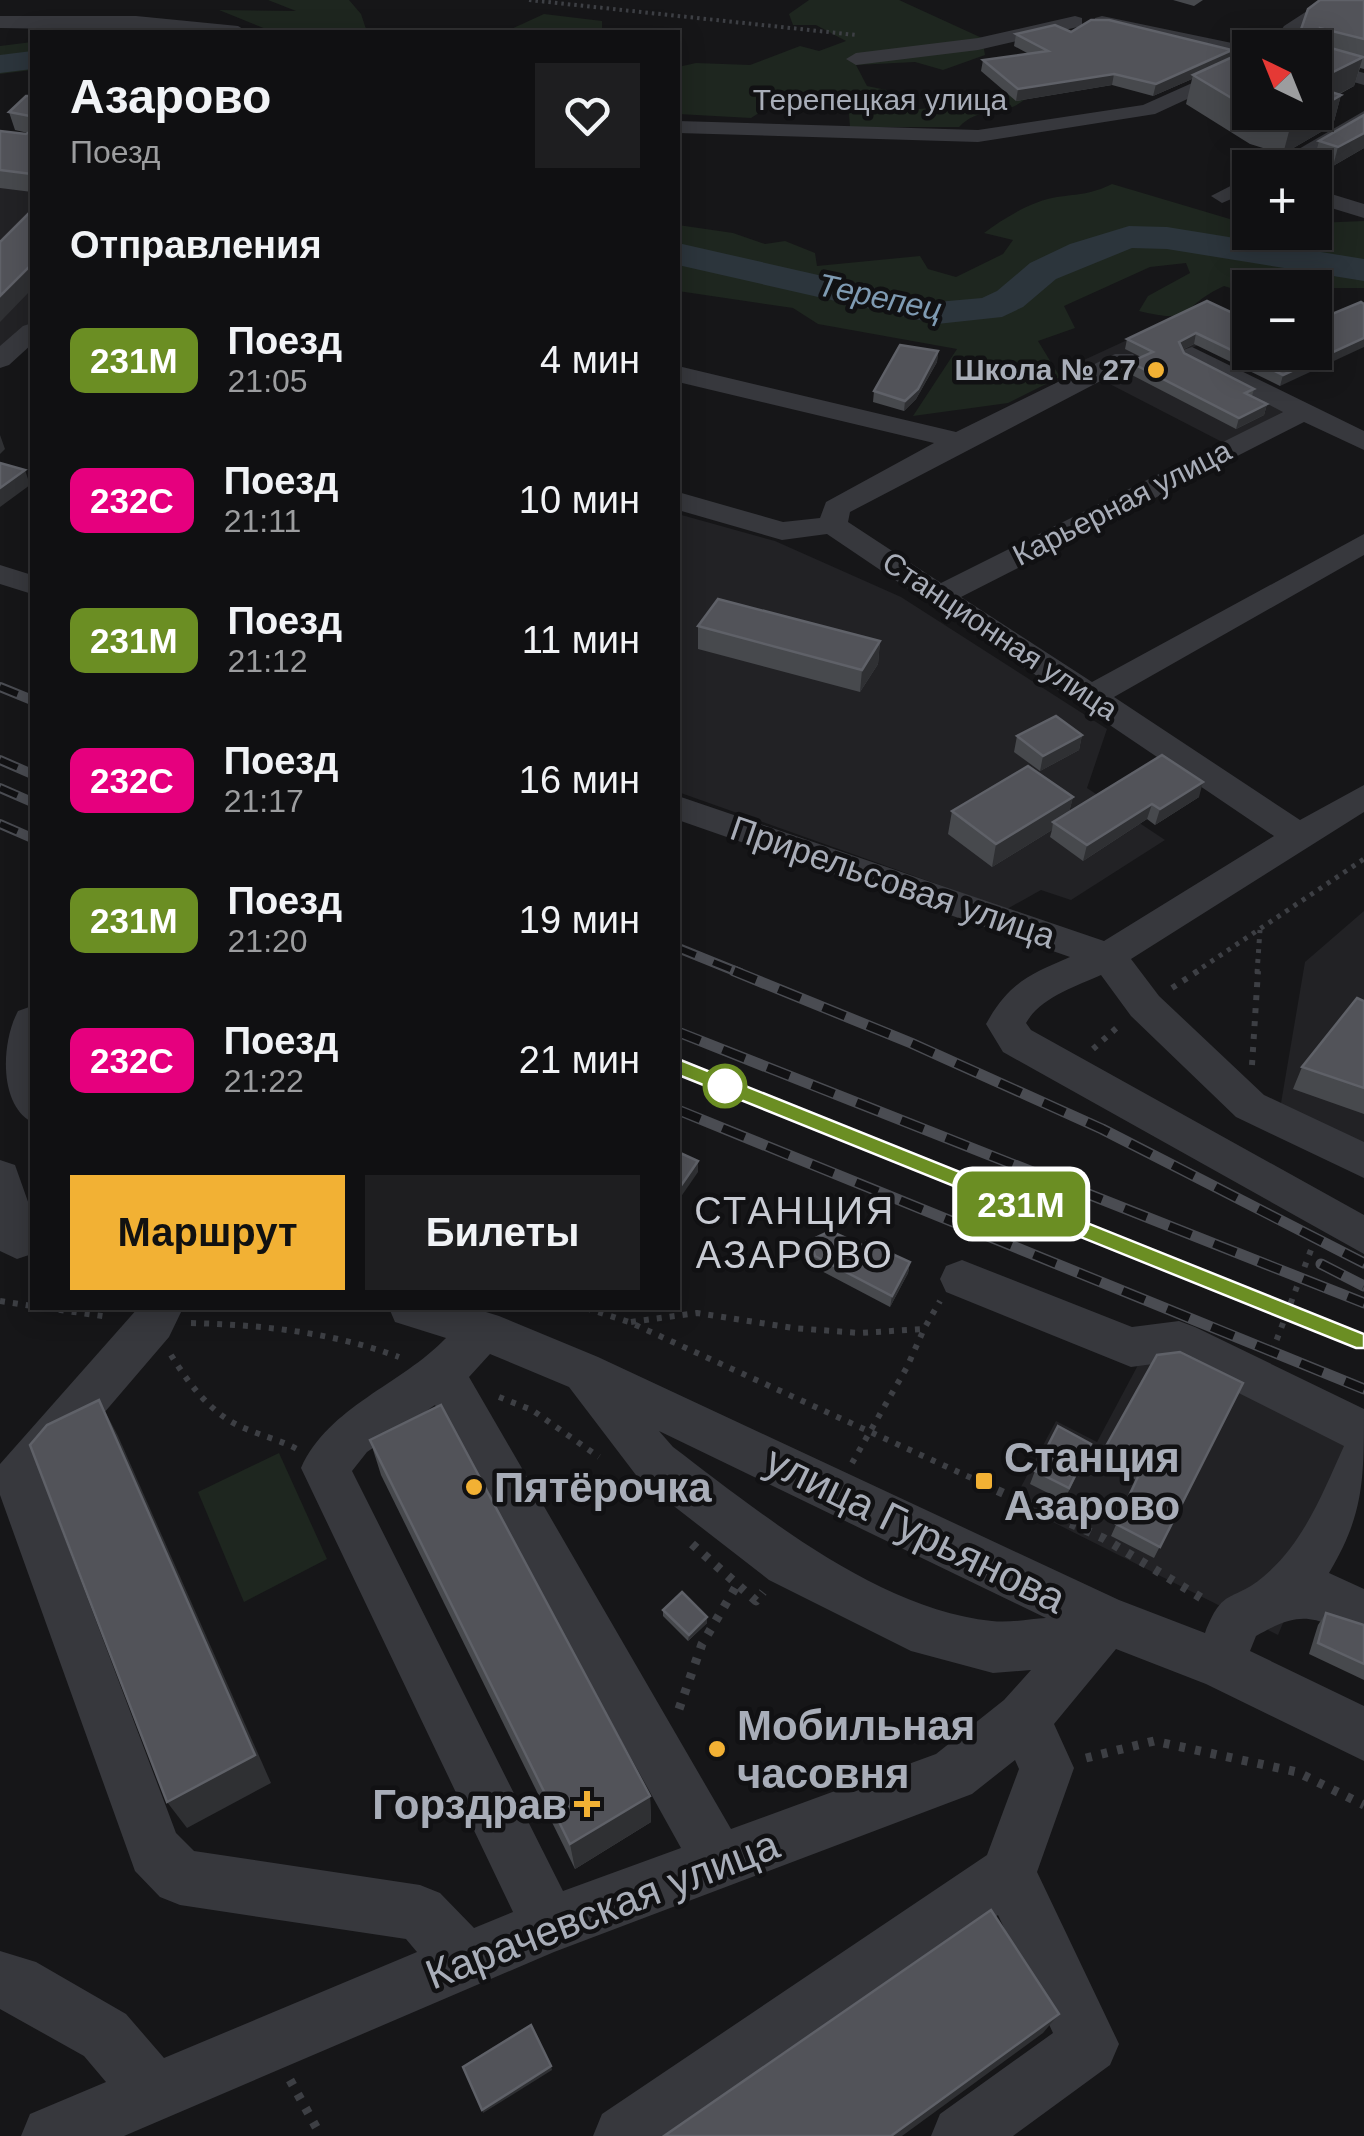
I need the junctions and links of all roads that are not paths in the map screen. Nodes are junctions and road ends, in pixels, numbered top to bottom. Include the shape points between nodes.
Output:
1 (1336, 0) edge
2 (1054, 9) dead end
3 (0, 22) edge
4 (1075, 22) junction
5 (214, 30) edge
6 (1291, 30) edge
7 (1232, 48) edge
8 (856, 59) dead end
9 (1332, 70) edge
10 (1232, 71) edge
11 (1364, 80) edge
12 (1364, 117) edge
13 (680, 127) edge
14 (1308, 150) edge
15 (1232, 191) edge
16 (1222, 196) dead end
17 (1332, 201) edge
18 (1364, 211) edge
19 (30, 334) edge
20 (1192, 356) edge
21 (0, 360) edge
22 (1124, 360) dead end
23 (680, 374) edge
24 (1304, 412) junction
25 (959, 441) junction
26 (1364, 442) edge
27 (680, 503) edge
28 (833, 524) junction
29 (1364, 543) edge
30 (0, 574) edge
31 (30, 584) edge
32 (941, 595) junction
33 (1090, 697) junction
34 (1364, 796) edge
35 (680, 809) edge
36 (1300, 836) junction
37 (1108, 956) junction
38 (30, 1028) edge
39 (30, 1103) edge
40 (1364, 1161) edge
41 (0, 1178) edge
42 (1364, 1236) edge
43 (21, 1239) edge
44 (962, 1279) road end
45 (425, 1310) edge
46 (157, 1315) edge
47 (483, 1330) junction
48 (582, 1370) junction
49 (442, 1374) junction
50 (1364, 1432) edge
51 (1364, 1454) edge
52 (1281, 1594) junction
53 (1364, 1614) edge
54 (1107, 1620) junction
55 (1228, 1642) junction
56 (1364, 1734) edge
57 (1035, 1744) junction
58 (719, 1862) junction
59 (1008, 1874) junction
60 (548, 1925) junction
61 (465, 1960) junction
62 (0, 1980) edge
63 (154, 2092) junction
64 (52, 2136) edge
65 (624, 2136) edge
66 (962, 2136) edge

1 - 6 street
2 - 4 street
3 - 5 street
4 - 7 street via 1110,22
4 - 8 street via 978,44
9 - 11 street
10 - 13 street, Терепецкая улица via 1148,110 978,136
12 - 14 street
15 - 16 street
17 - 18 street
19 - 21 street
20 - 24 street
22 - 25 street
23 - 25 street
24 - 26 street
24 - 32 street, Карьерная улица
25 - 28 street via 836,508
27 - 28 street via 782,531
28 - 32 street, Станционная улица
29 - 33 street
30 - 31 street
32 - 33 street, Станционная улица
33 - 36 street, Станционная улица
34 - 36 street
35 - 37 street, Прирельсовая улица
36 - 37 street
37 - 40 street via 1145,1006 1250,1106
37 - 42 street via 1018,1002 1006,1024 1016,1041
38 - 39 street via 17,1084
41 - 43 street
44 - 50 street via 1131,1347 1179,1341
45 - 47 street, улица Гурьянова
46 - 61 street via 18,1478 155,1852 180,1877 420,1913
47 - 48 street, улица Гурьянова
47 - 49 street
48 - 54 street, улица Гурьянова
48 - 54 street via 656,1463 787,1563 911,1626 992,1647 1062,1642
49 - 58 street
49 - 60 street via 350,1437 325,1468
51 - 52 street via 1332,1531
52 - 53 street via 1319,1594
52 - 55 street
54 - 55 street, улица Гурьянова
54 - 57 street, Карачевская улица
55 - 56 street, улица Гурьянова
57 - 58 street, Карачевская улица
57 - 59 street
58 - 60 street, Карачевская улица
59 - 65 street
59 - 66 street via 1089,2044
60 - 61 street, Карачевская улица
61 - 63 street, Карачевская улица
62 - 63 street via 104,2035
63 - 64 street, Карачевская улица

